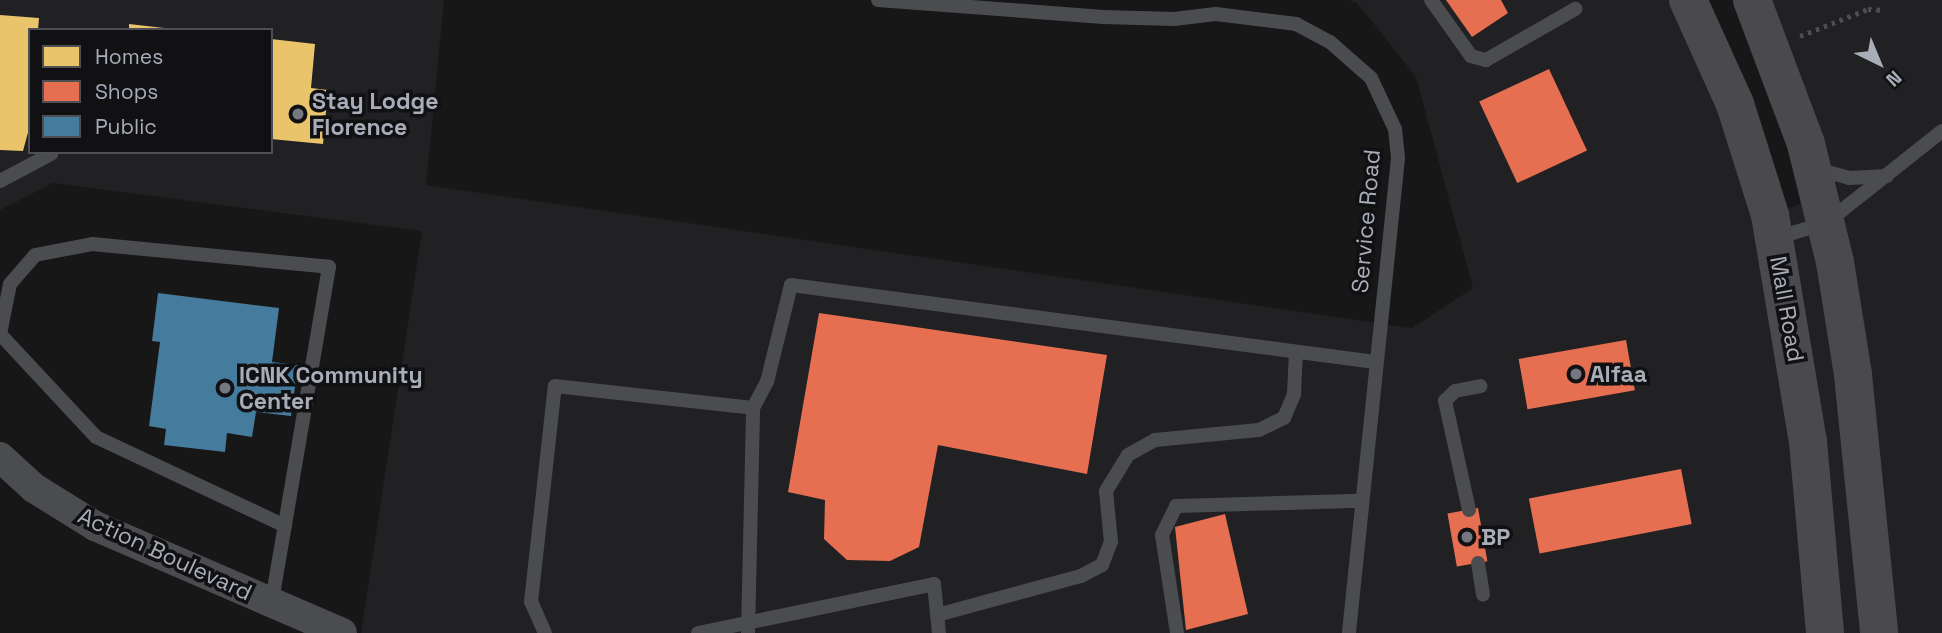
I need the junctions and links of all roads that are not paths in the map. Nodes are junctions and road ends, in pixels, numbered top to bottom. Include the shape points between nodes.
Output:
1 (878, 0) edge
2 (1431, 0) edge
3 (1688, 0) edge
4 (1752, 0) edge
5 (1575, 9) dead end
6 (1942, 131) edge
7 (51, 154) dead end
8 (1812, 168) junction
9 (1887, 176) junction
10 (0, 181) edge
11 (1826, 223) junction
12 (1775, 238) junction
13 (0, 334) edge
14 (1296, 352) junction
15 (1375, 362) junction
16 (1481, 386) dead end
17 (753, 408) junction
18 (0, 457) edge
19 (1360, 501) junction
20 (1469, 510) dead end
21 (285, 526) junction
22 (1478, 563) dead end
23 (1483, 595) dead end
24 (272, 602) junction
25 (937, 615) junction
26 (747, 628) edge
27 (342, 633) edge
28 (545, 633) edge
29 (698, 633) edge
30 (939, 633) edge
31 (1177, 633) edge
32 (1349, 633) edge
33 (1825, 633) edge
34 (1879, 633) edge

1 - 15 lane, Service Road via 1103,17 1174,19 1216,14 1296,24 1345,53 1371,78 1385,102 1398,159
2 - 5 lane via 1471,57 1486,60
3 - 12 main road, Mall Road via 1735,104
4 - 8 main road
6 - 9 lane
7 - 10 lane
8 - 9 lane via 1849,178
8 - 11 main road
9 - 11 lane
11 - 12 lane
11 - 34 main road via 1853,375
12 - 33 main road, Mall Road via 1808,442
13 - 21 lane via 96,437
13 - 21 lane via 10,284 35,256 47,253 92,244 330,267
14 - 15 lane
14 - 17 lane via 791,285 767,382
14 - 25 lane via 1294,394 1284,418 1259,430 1155,440 1128,454 1107,491 1111,542 1102,565 1081,576
15 - 19 lane, Service Road
16 - 20 lane via 1455,391 1445,401
17 - 26 lane
17 - 28 lane via 555,386 531,602
18 - 24 street, Action Boulevard via 34,488 95,526
19 - 31 lane via 1176,506 1162,535
19 - 32 lane, Service Road
21 - 24 lane
22 - 23 lane
24 - 27 street, Action Boulevard
25 - 26 lane via 933,584
25 - 30 lane
26 - 29 lane

